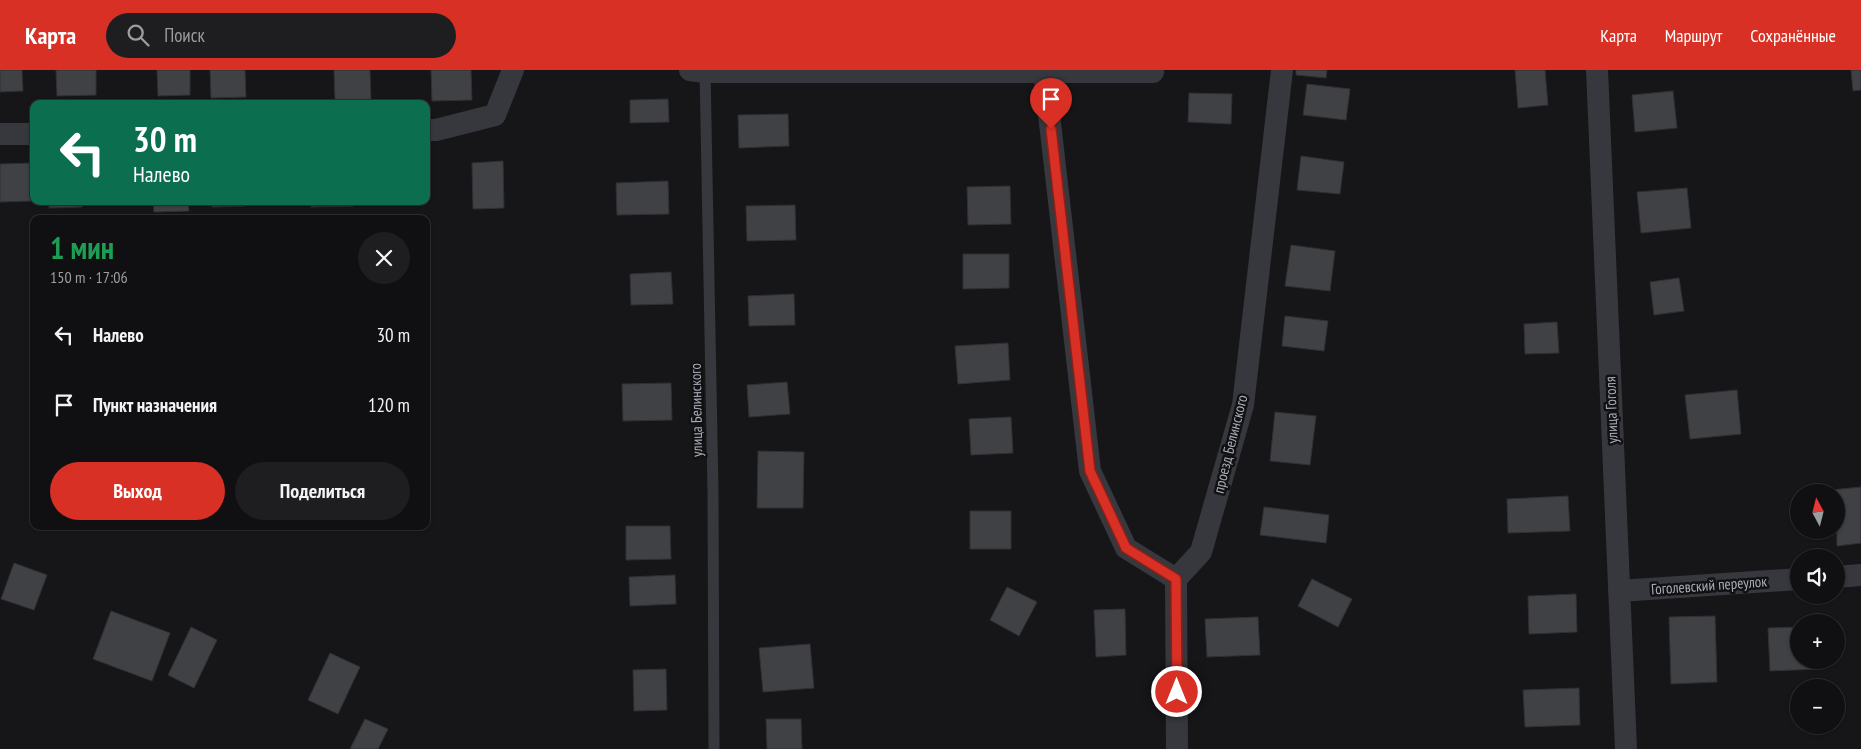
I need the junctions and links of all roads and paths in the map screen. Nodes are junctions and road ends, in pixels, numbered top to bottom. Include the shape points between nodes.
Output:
1 (513, 70) edge
2 (1282, 70) edge
3 (1597, 70) edge
4 (700, 71) edge
5 (1044, 72) junction
6 (1153, 72) dead end
7 (430, 130) edge
8 (0, 134) edge
9 (30, 134) edge
10 (1861, 575) edge
11 (1845, 576) edge
12 (1176, 579) junction
13 (1790, 580) edge
14 (1619, 591) junction
15 (714, 749) edge
16 (1178, 749) edge
17 (1626, 749) edge

1 - 7 street via 495,115
2 - 12 street, проезд Белинского via 1242,405 1201,552
3 - 14 street, улица Гоголя
4 - 5 street
4 - 15 lane, улица Белинского via 713,491
5 - 6 street
5 - 12 street via 1090,471 1126,548
8 - 9 street
10 - 11 street
12 - 16 street
13 - 14 street, Гоголевский переулок
14 - 17 street, улица Гоголя

